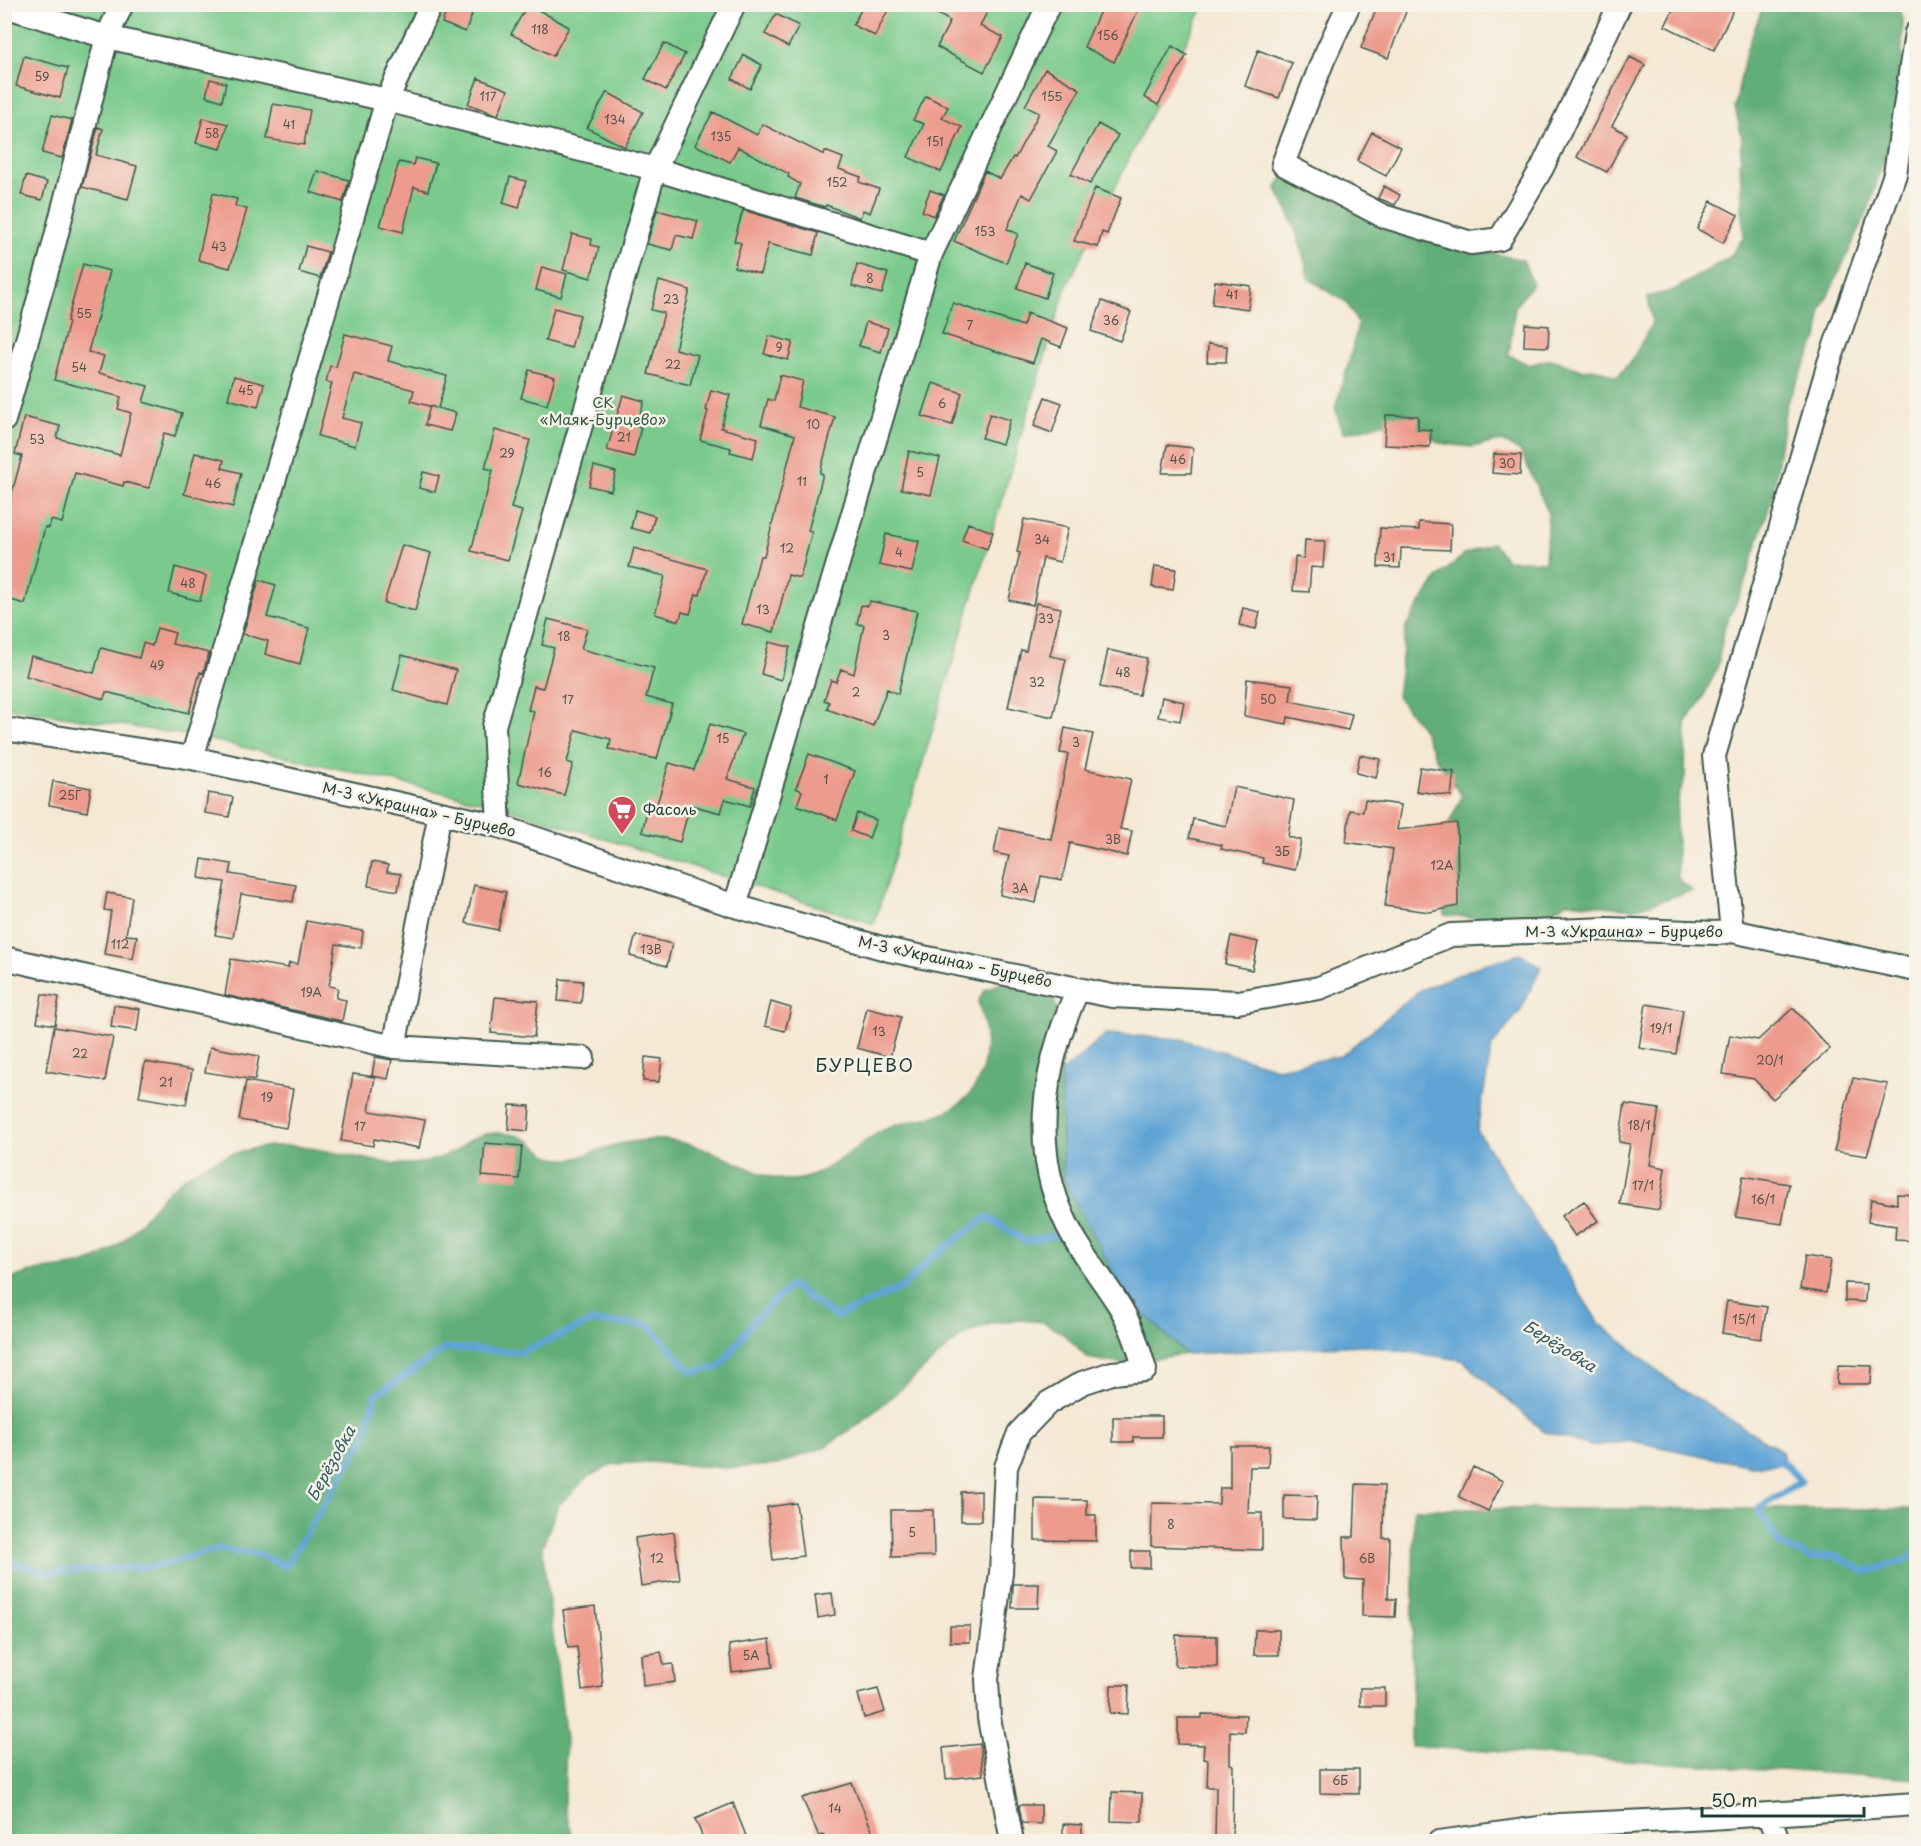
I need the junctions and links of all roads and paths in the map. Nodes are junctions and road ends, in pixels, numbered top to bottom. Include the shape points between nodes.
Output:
1 (122, 4) edge
2 (431, 4) edge
3 (734, 4) edge
4 (1049, 4) edge
5 (1350, 4) edge
6 (1620, 4) edge
7 (4, 6) edge
8 (1917, 33) edge
9 (107, 37) junction
10 (387, 100) junction
11 (655, 169) junction
12 (931, 254) junction
13 (4, 420) edge
14 (4, 729) edge
15 (192, 758) junction
16 (440, 813) junction
17 (499, 826) junction
18 (735, 906) junction
19 (1732, 931) junction
20 (4, 958) edge
21 (1917, 970) edge
22 (1078, 989) junction
23 (394, 1047) junction
24 (583, 1058) dead end
25 (1917, 1804) edge
26 (1768, 1814) junction
27 (1011, 1836) dead end
28 (1438, 1842) edge
29 (1779, 1842) edge

1 - 9 street
2 - 10 street
3 - 11 street
4 - 12 street
5 - 6 street via 1323,60 1283,164 1383,216 1471,243 1500,239 1542,168
7 - 9 street
8 - 19 street via 1895,174 1829,363 1714,756
9 - 10 street
9 - 13 street via 50,261
10 - 11 street
10 - 15 street
11 - 12 street
11 - 17 street via 494,726
12 - 18 street
14 - 15 street, М-3 «Украина» – Бурцево
15 - 16 street, М-3 «Украина» – Бурцево
16 - 17 street, М-3 «Украина» – Бурцево
16 - 23 street
17 - 18 street, М-3 «Украина» – Бурцево
18 - 22 street, М-3 «Украина» – Бурцево via 889,950
19 - 21 street, М-3 «Украина» – Бурцево
19 - 22 street, М-3 «Украина» – Бурцево via 1607,929 1451,935 1319,988 1238,1002 1112,996
20 - 23 street
22 - 27 street via 1055,1047 1047,1083 1043,1127 1047,1171 1064,1218 1133,1332 1145,1370 1112,1373 1082,1383 1048,1403 1019,1433 1006,1467 1001,1573 987,1679 989,1718
23 - 24 street
25 - 26 street
26 - 28 street via 1560,1825
26 - 29 street

